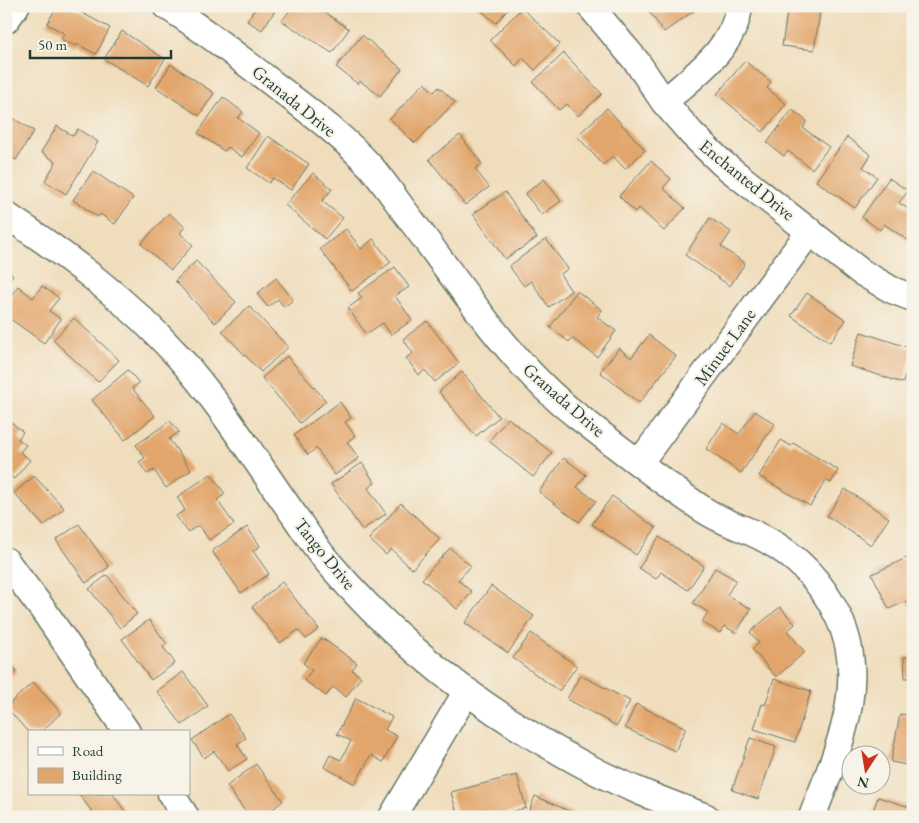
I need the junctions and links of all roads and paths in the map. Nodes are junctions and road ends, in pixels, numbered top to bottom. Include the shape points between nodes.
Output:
1 (16, 6) edge
2 (166, 6) edge
3 (590, 6) edge
4 (739, 6) edge
5 (6, 20) edge
6 (664, 102) junction
7 (6, 215) edge
8 (810, 231) junction
9 (913, 298) edge
10 (640, 462) junction
11 (6, 561) edge
12 (467, 691) junction
13 (127, 730) edge
14 (171, 796) edge
15 (186, 817) edge
16 (392, 817) edge
17 (706, 817) edge
18 (812, 817) edge

1 - 5 street
2 - 10 street, Granada Drive via 193,22 324,122 364,161 516,358 575,414
3 - 6 street, Enchanted Drive via 638,62
4 - 6 street via 732,32 712,60
6 - 8 street, Enchanted Drive via 722,163
7 - 12 street, Tango Drive via 59,250 121,299 177,355 326,560 376,615 431,665
8 - 9 street, Enchanted Drive via 875,282
8 - 10 street, Minuet Lane
10 - 18 street, Granada Drive via 705,511 766,539 802,564 823,589 839,618 849,650 851,700 844,732
11 - 13 street
12 - 16 street
12 - 17 street, Tango Drive via 580,763 639,792
14 - 15 street

